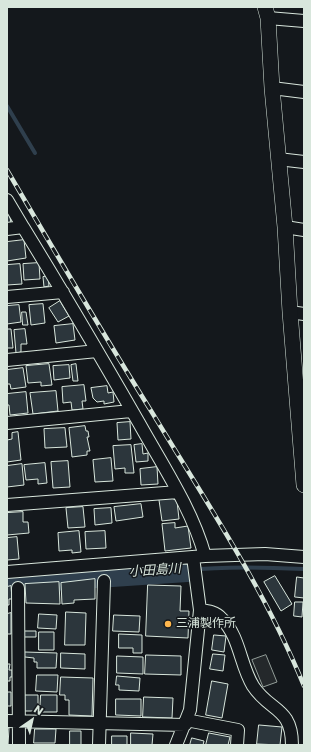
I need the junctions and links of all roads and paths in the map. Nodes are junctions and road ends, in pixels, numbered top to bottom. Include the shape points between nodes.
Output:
1 (267, 12) edge
2 (304, 21) edge
3 (272, 88) junction
4 (304, 92) edge
5 (278, 159) junction
6 (304, 162) edge
7 (7, 200) edge
8 (23, 227) junction
9 (284, 228) junction
10 (7, 229) edge
11 (304, 230) edge
12 (63, 292) junction
13 (7, 297) edge
14 (297, 313) edge
15 (97, 351) junction
16 (7, 360) edge
17 (131, 411) junction
18 (7, 423) edge
19 (304, 485) edge
20 (178, 492) junction
21 (7, 505) edge
22 (205, 556) junction
23 (304, 557) edge
24 (194, 566) junction
25 (7, 572) edge
26 (104, 581) dead end
27 (18, 588) dead end
28 (200, 610) junction
29 (13, 721) edge
30 (185, 722) junction
31 (100, 724) junction
32 (19, 745) edge
33 (99, 745) edge
34 (176, 745) edge
35 (237, 745) edge
36 (292, 745) edge

1 - 2 street
1 - 3 street
3 - 4 street
3 - 5 street
5 - 6 street
5 - 9 street
7 - 8 street
8 - 10 street
8 - 12 street
9 - 11 street
9 - 14 street
12 - 13 street
12 - 15 street
14 - 19 street
15 - 16 street
15 - 17 street
17 - 18 street
17 - 20 street
20 - 21 street
20 - 22 street via 201,541
22 - 23 street via 265,554
22 - 24 street
24 - 25 street
24 - 28 street
26 - 31 street
27 - 29 street
28 - 30 street via 190,710
28 - 36 street via 218,614 229,628 252,685 290,725
29 - 31 street
29 - 32 street
30 - 31 street
30 - 34 street
30 - 35 street via 238,730
31 - 33 street

